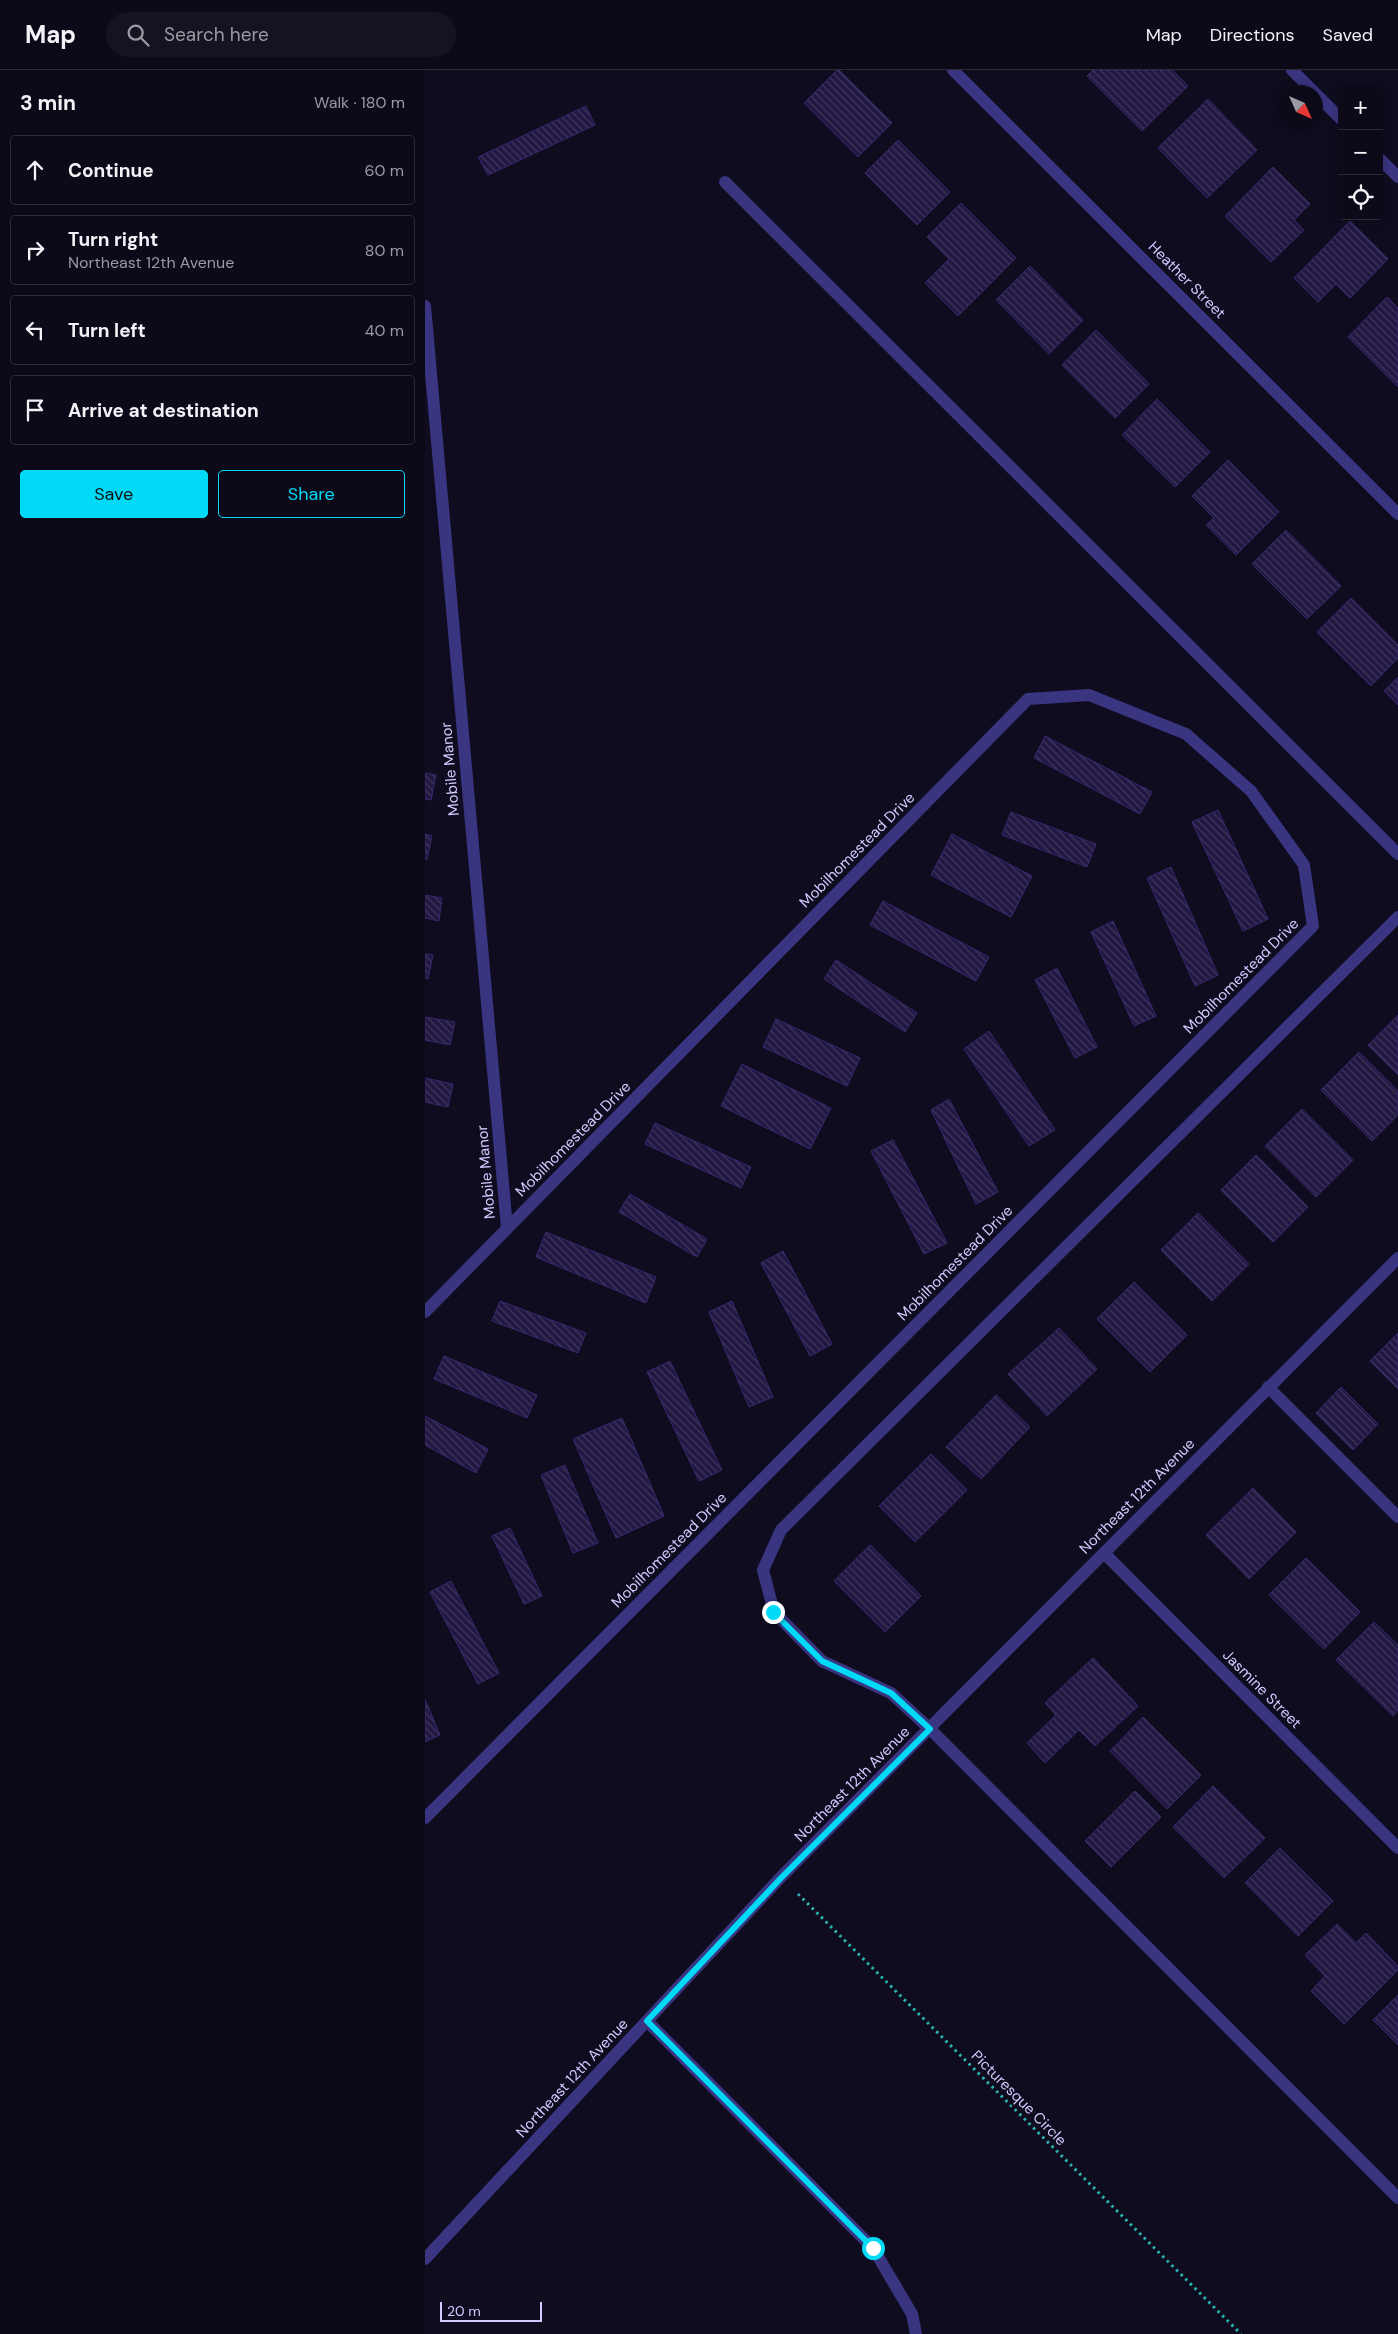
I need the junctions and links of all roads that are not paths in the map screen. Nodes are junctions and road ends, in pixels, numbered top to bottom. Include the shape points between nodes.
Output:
1 (953, 70) edge
2 (1292, 70) edge
3 (1307, 85) edge
4 (1323, 101) edge
5 (1338, 116) edge
6 (1383, 162) edge
7 (1398, 177) edge
8 (725, 182) dead end
9 (425, 306) edge
10 (1398, 514) edge
11 (1398, 854) edge
12 (1398, 917) edge
13 (507, 1228) junction
14 (1398, 1258) edge
15 (425, 1312) edge
16 (1268, 1387) junction
17 (1398, 1517) edge
18 (1103, 1553) junction
19 (930, 1729) junction
20 (425, 1818) edge
21 (1398, 1848) edge
22 (647, 2021) junction
23 (1398, 2198) edge
24 (425, 2259) edge
25 (916, 2334) edge

1 - 10 street, Heather Street
2 - 3 street
4 - 5 street
6 - 7 street
8 - 11 street
9 - 13 street, Mobile Manor
12 - 19 street via 781,1530 763,1570 773,1612 822,1661 891,1693
13 - 15 street, Mobilhomestead Drive
13 - 20 street, Mobilhomestead Drive via 1028,699 1089,695 1186,734 1251,791 1304,865 1313,926
14 - 16 street, Northeast 12th Avenue
16 - 17 street
16 - 18 street, Northeast 12th Avenue
18 - 19 street, Northeast 12th Avenue
18 - 21 street, Jasmine Street
19 - 22 street, Northeast 12th Avenue via 781,1878
19 - 23 street
22 - 24 street, Northeast 12th Avenue
22 - 25 street via 873,2248 913,2314

